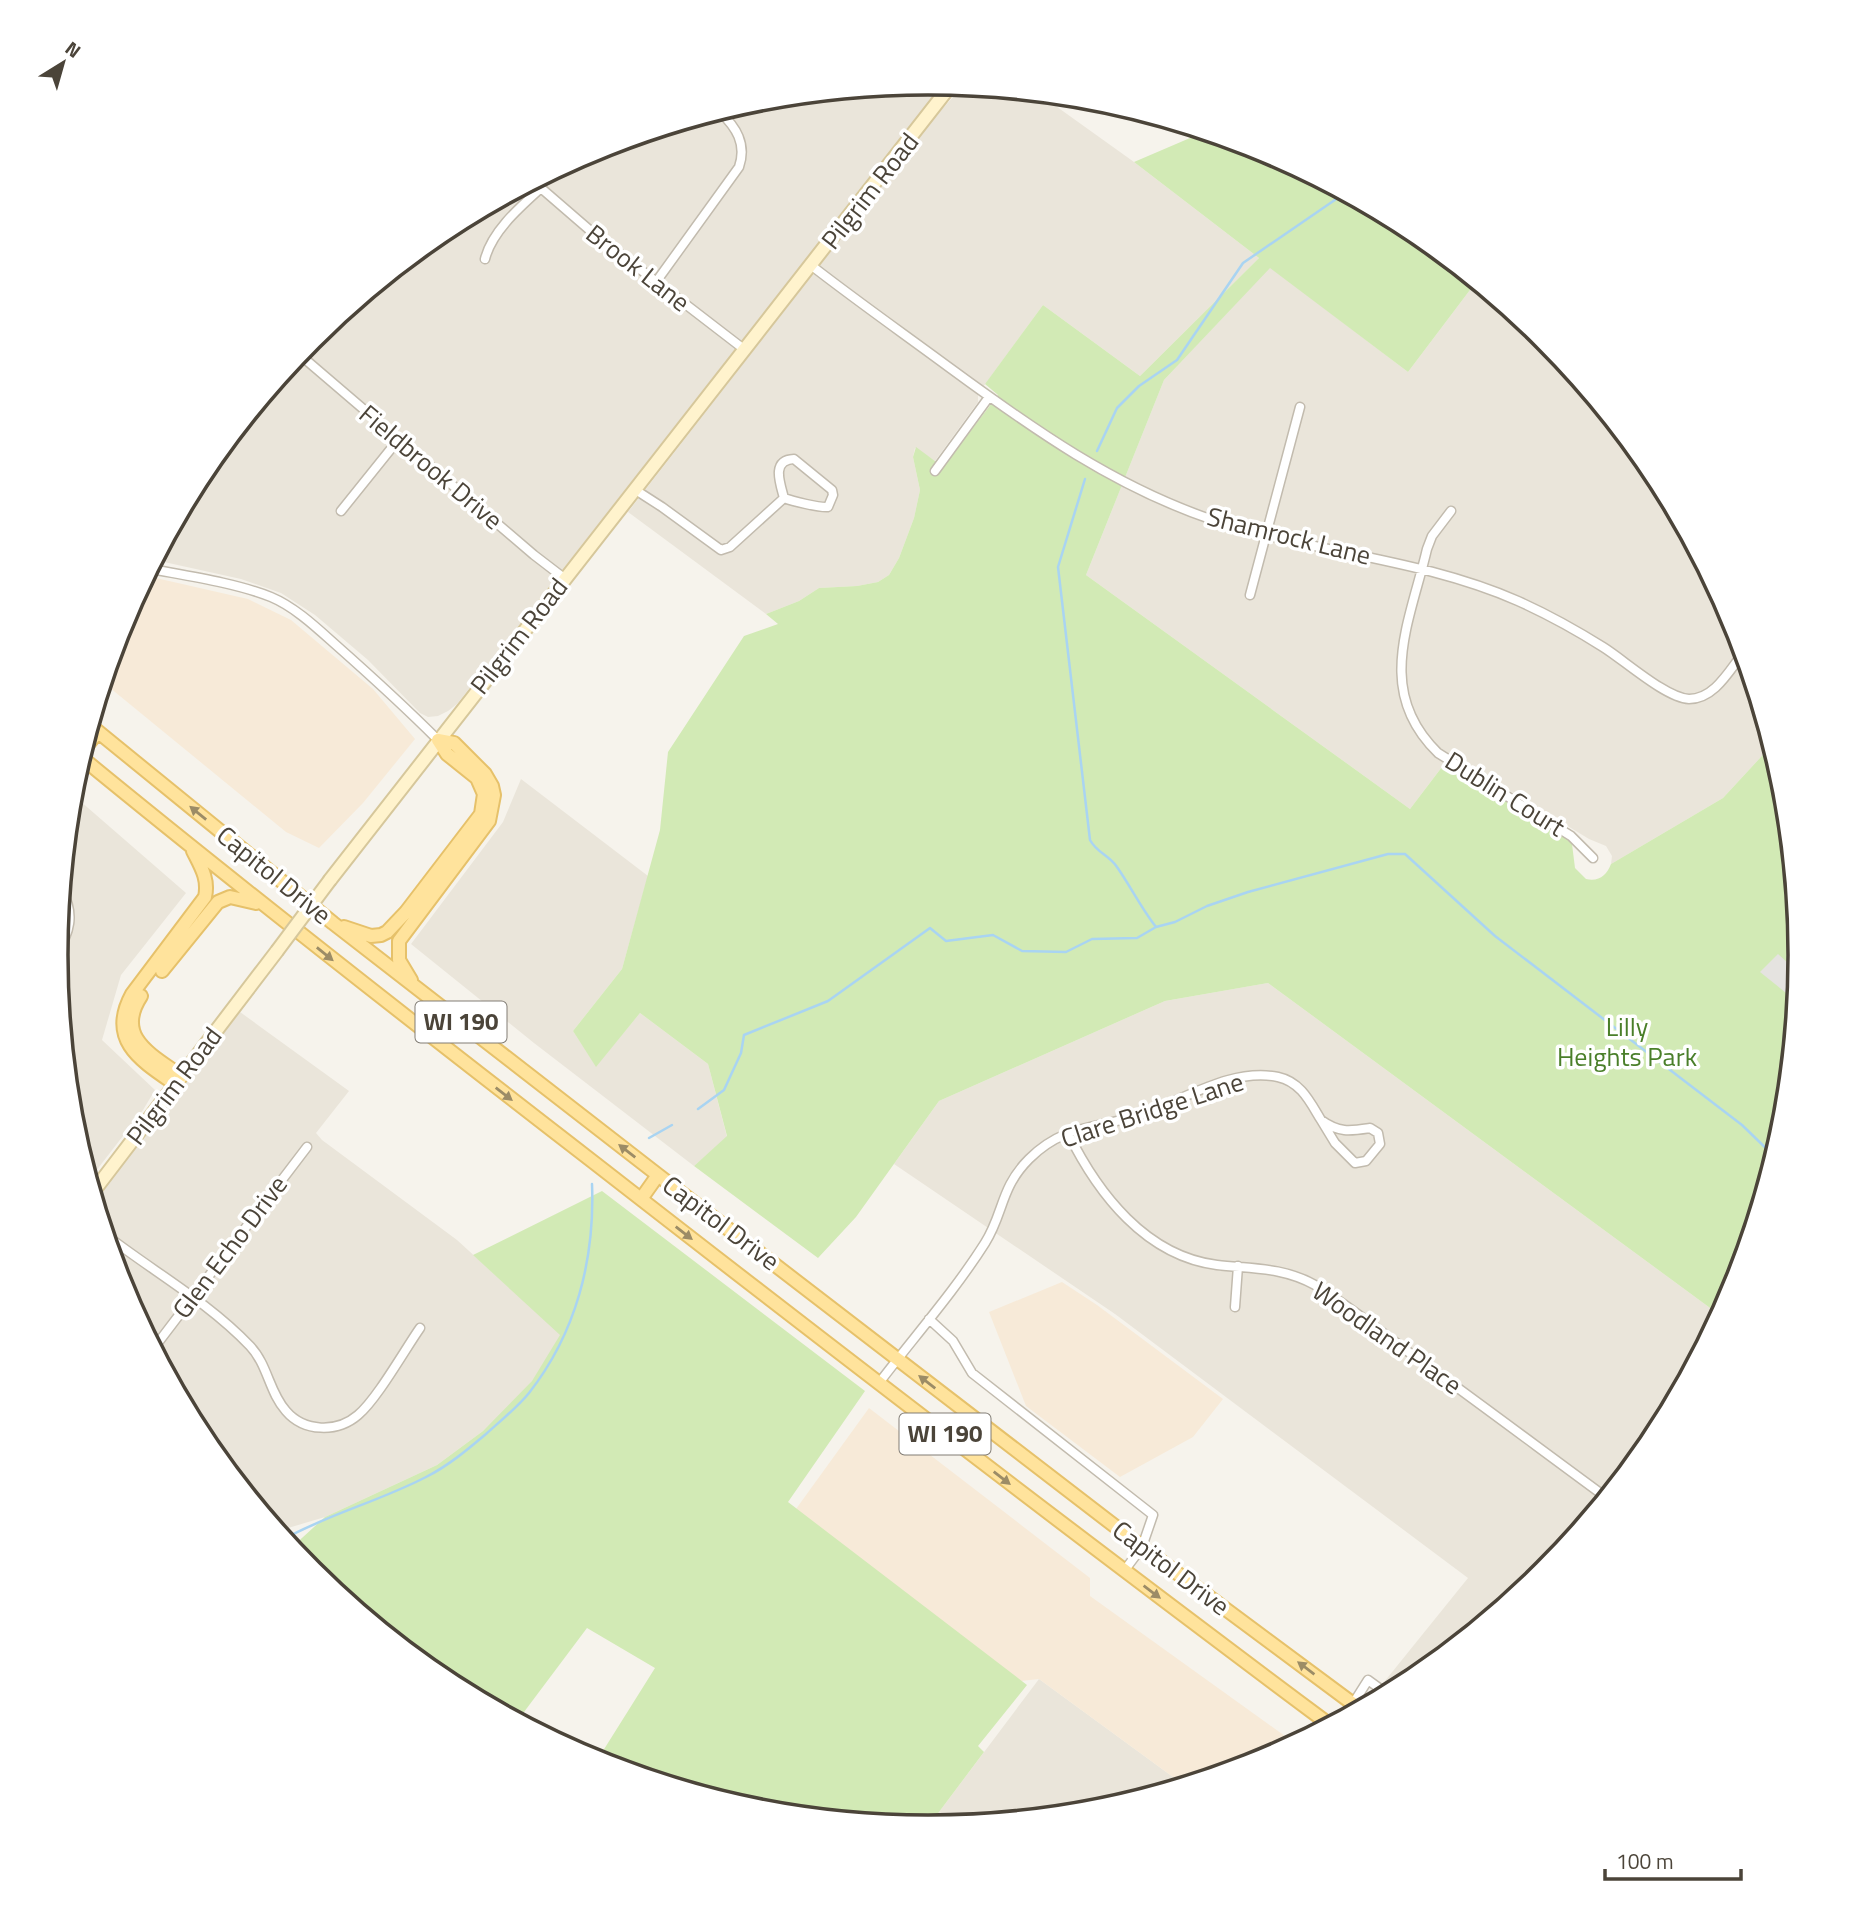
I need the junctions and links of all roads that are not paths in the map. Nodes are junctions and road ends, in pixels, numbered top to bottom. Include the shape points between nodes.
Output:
1 (943, 96) edge
2 (728, 120) edge
3 (541, 188) edge
4 (531, 193) edge
5 (485, 259) dead end
6 (812, 266) junction
7 (656, 282) junction
8 (745, 350) junction
9 (307, 361) edge
10 (989, 397) junction
11 (1300, 407) dead end
12 (398, 440) junction
13 (934, 471) dead end
14 (634, 489) junction
15 (783, 498) junction
16 (341, 510) dead end
17 (1451, 511) dead end
18 (1265, 536) junction
19 (1423, 568) junction
20 (159, 571) edge
21 (564, 578) junction
22 (1250, 596) dead end
23 (1736, 661) edge
24 (98, 732) edge
25 (438, 740) junction
26 (91, 764) edge
27 (191, 847) junction
28 (1593, 858) dead end
29 (264, 905) junction
30 (333, 923) junction
31 (415, 987) junction
32 (178, 1080) junction
33 (1321, 1120) junction
34 (1068, 1133) junction
35 (307, 1147) dead end
36 (658, 1175) junction
37 (100, 1183) edge
38 (640, 1199) junction
39 (119, 1244) edge
40 (1238, 1266) junction
41 (191, 1297) junction
42 (1236, 1307) dead end
43 (929, 1319) junction
44 (420, 1328) dead end
45 (159, 1340) edge
46 (897, 1359) junction
47 (879, 1383) junction
48 (1600, 1493) edge
49 (1142, 1547) junction
50 (1124, 1571) junction
51 (1379, 1688) edge
52 (1360, 1699) edge
53 (1352, 1704) edge
54 (1322, 1720) edge

1 - 6 main road, Pilgrim Road
2 - 7 street via 739,135 739,167
3 - 7 street, Brook Lane
4 - 5 street via 497,233
6 - 8 main road, Pilgrim Road
6 - 10 street, Shamrock Lane
7 - 8 street, Brook Lane
8 - 14 main road, Pilgrim Road
9 - 12 street, Fieldbrook Drive
10 - 13 street
10 - 18 street, Shamrock Lane via 1107,474 1171,504
11 - 18 street
12 - 16 street
12 - 21 street, Fieldbrook Drive
14 - 15 street via 721,550
14 - 21 main road, Pilgrim Road
15 - 15 street via 819,508 828,507 833,495 794,459 780,464 777,472
17 - 19 street, Dublin Court via 1432,536
18 - 19 street, Shamrock Lane
18 - 22 street
19 - 23 street, Shamrock Lane via 1493,591 1562,622 1682,698 1698,698 1713,690
19 - 28 street, Dublin Court via 1399,669 1412,720 1447,760 1571,836
20 - 25 street via 271,597 288,607 323,633
21 - 25 main road, Pilgrim Road
30 -> 24 main road, Capitol Drive / WI 190
25 - 30 main road via 447,754 477,778 484,794 481,814 387,932 371,936
25 - 31 main road via 454,743 485,774 492,786 493,809 489,821 399,941 399,960
25 - 32 main road, Pilgrim Road, bridge
26 - 27 main road, Capitol Drive / WI 190
27 - 29 main road, Capitol Drive / WI 190
27 - 32 main road via 205,875 205,897 132,994 122,1019 132,1049 151,1068
29 - 32 main road via 230,897 218,902 135,1005 136,1040
29 -> 38 main road, Capitol Drive / WI 190
30 - 31 main road, Capitol Drive / WI 190
36 -> 31 main road, Capitol Drive / WI 190
32 - 37 main road, Pilgrim Road
33 - 33 street, Clare Bridge Lane via 1355,1163 1366,1161 1380,1144 1378,1133 1370,1128 1345,1132
33 - 34 street, Clare Bridge Lane via 1297,1086 1266,1076 1210,1086 1135,1117
34 - 40 street, Woodland Place via 1102,1187 1140,1231 1181,1255 1208,1264
34 - 43 street, Clare Bridge Lane via 1036,1153 1012,1180 986,1242
35 - 41 street, Glen Echo Drive
36 - 38 main road
36 - 46 main road, Capitol Drive / WI 190
38 -> 47 main road, Capitol Drive / WI 190
39 - 41 street
40 - 42 street
40 - 48 street, Woodland Place via 1276,1270 1318,1288
41 - 44 street via 251,1348 265,1367 278,1401 294,1418 316,1427 337,1426 366,1406
41 - 45 street, Glen Echo Drive
43 - 46 street, Clare Bridge Lane
43 - 49 street via 953,1341 972,1373 1153,1515
46 - 47 street, Clare Bridge Lane
49 -> 46 main road, Capitol Drive / WI 190
47 -> 50 main road, Capitol Drive / WI 190
49 - 50 street
53 -> 49 main road, Capitol Drive / WI 190
50 -> 54 main road, Capitol Drive / WI 190
51 - 52 street via 1368,1680

